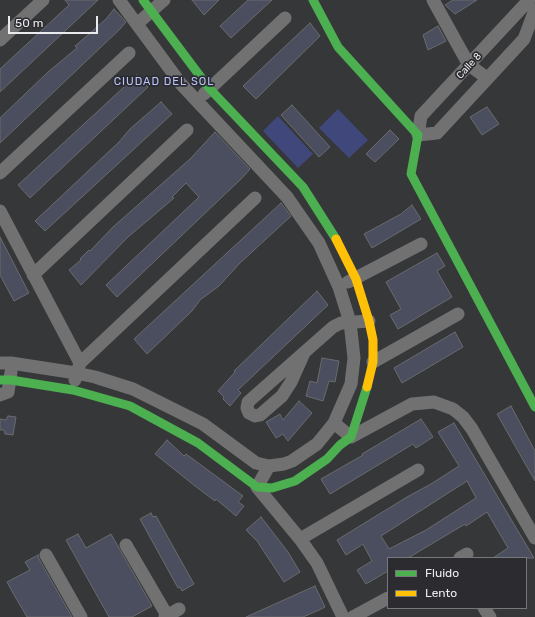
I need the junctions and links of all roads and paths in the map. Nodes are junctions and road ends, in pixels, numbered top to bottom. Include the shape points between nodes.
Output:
1 (43, 0) edge
2 (119, 0) edge
3 (143, 0) edge
4 (164, 0) edge
5 (313, 0) edge
6 (433, 0) edge
7 (529, 0) edge
8 (535, 10) edge
9 (152, 11) junction
10 (285, 18) dead end
11 (137, 24) junction
12 (0, 40) edge
13 (129, 53) dead end
14 (469, 65) junction
15 (488, 78) junction
16 (210, 88) junction
17 (197, 100) junction
18 (187, 130) dead end
19 (418, 135) junction
20 (0, 173) edge
21 (255, 198) dead end
22 (0, 210) edge
23 (333, 232) junction
24 (319, 243) junction
25 (421, 244) dead end
26 (33, 275) junction
27 (356, 279) junction
28 (340, 287) junction
29 (458, 314) dead end
30 (369, 321) junction
31 (350, 322) junction
32 (304, 353) junction
33 (373, 362) junction
34 (5, 363) edge
35 (78, 368) junction
36 (6, 380) edge
37 (269, 384) junction
38 (72, 390) junction
39 (0, 395) edge
40 (158, 401) junction
41 (535, 407) edge
42 (270, 408) junction
43 (150, 415) junction
44 (334, 423) junction
45 (351, 437) junction
46 (269, 466) junction
47 (418, 470) dead end
48 (256, 487) junction
49 (535, 538) edge
50 (300, 539) junction
51 (126, 545) dead end
52 (46, 555) dead end
53 (387, 599) edge
54 (179, 609) dead end
55 (82, 617) edge
56 (167, 617) edge
57 (343, 617) edge
58 (353, 617) edge

1 - 12 street
2 - 11 street
3 - 9 street
4 - 9 street
5 - 19 street via 338,47
6 - 14 street
7 - 14 street, Calle 8
8 - 15 street via 524,39
9 - 11 street
9 - 16 street
10 - 16 street
11 - 17 street
13 - 20 street
14 - 15 street
14 - 19 street, Calle 8 via 421,116
15 - 19 street via 437,133
16 - 17 street
16 - 23 street via 303,187
17 - 24 street via 287,197
18 - 26 street
19 - 41 street via 411,174
21 - 35 street
22 - 26 street
23 - 24 street
23 - 27 street
24 - 28 street
25 - 27 street
26 - 35 street
27 - 28 street
27 - 30 street
28 - 31 street
29 - 33 street
30 - 31 street
30 - 33 street via 373,340
31 - 32 street via 333,327
31 - 44 street via 354,358 351,384
32 - 37 street
32 - 42 street via 291,382
33 - 45 street
34 - 35 street
34 - 36 street
35 - 38 street
35 - 40 street
36 - 38 street
36 - 39 street via 8,392
37 - 42 street
37 - 42 street via 248,402 247,408 249,413 255,416
38 - 43 street via 103,397
40 - 43 street
40 - 46 street via 203,424 256,463
43 - 48 street via 198,443
44 - 45 street
44 - 46 street via 317,444 304,454 284,464
45 - 48 street via 295,481 272,488
45 - 49 street via 412,404 434,402 453,409 472,429
46 - 48 street
47 - 50 street
48 - 50 street
50 - 57 street via 317,563
51 - 56 street
52 - 55 street
53 - 58 street
54 - 56 street

